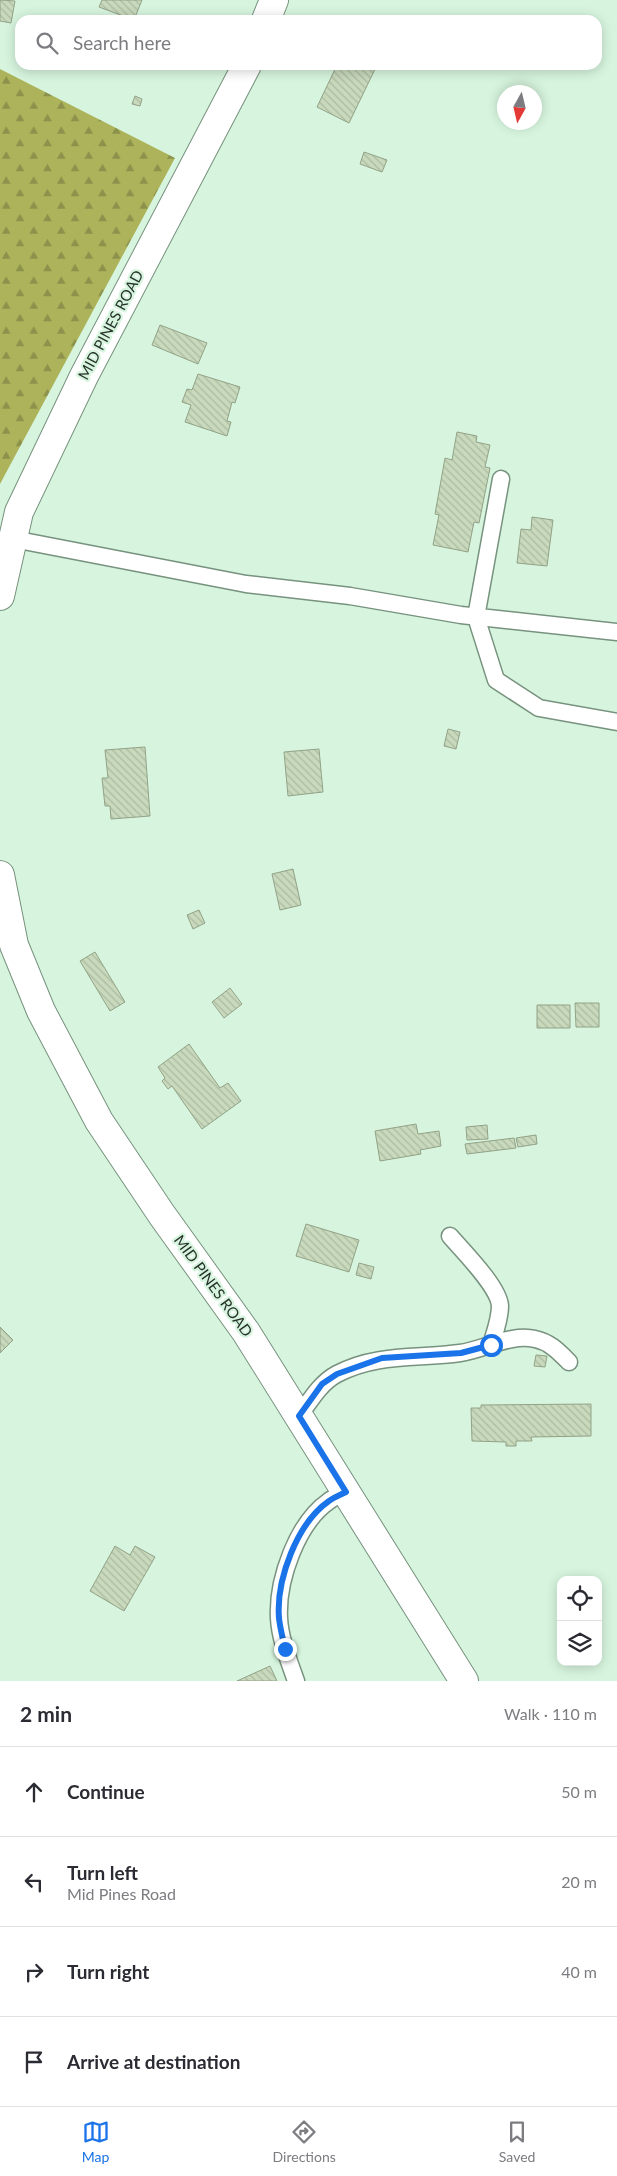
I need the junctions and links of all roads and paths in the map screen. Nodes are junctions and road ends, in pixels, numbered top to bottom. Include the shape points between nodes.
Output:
1 (274, 0) edge
2 (268, 15) edge
3 (244, 70) edge
4 (501, 479) dead end
5 (13, 539) junction
6 (0, 596) edge
7 (476, 617) junction
8 (617, 632) edge
9 (617, 722) edge
10 (0, 875) edge
11 (450, 1236) dead end
12 (491, 1345) junction
13 (569, 1362) dead end
14 (299, 1416) junction
15 (346, 1492) junction
16 (296, 1681) edge
17 (464, 1681) edge

1 - 2 street
3 - 5 street, MID PINES ROAD via 84,376 19,512
4 - 7 lane
5 - 6 street, MID PINES ROAD
5 - 7 lane via 246,584 350,596
7 - 8 lane
7 - 9 lane via 496,680 539,708
10 - 14 street, MID PINES ROAD via 14,945 41,1011 99,1120 246,1332
11 - 12 lane via 486,1278 500,1304
12 - 13 lane via 534,1338 554,1347
12 - 14 lane via 461,1353 382,1358 337,1374 322,1384
14 - 15 street, MID PINES ROAD
15 - 16 lane via 328,1501 310,1519 287,1564 280,1592 279,1618
15 - 17 street, MID PINES ROAD

